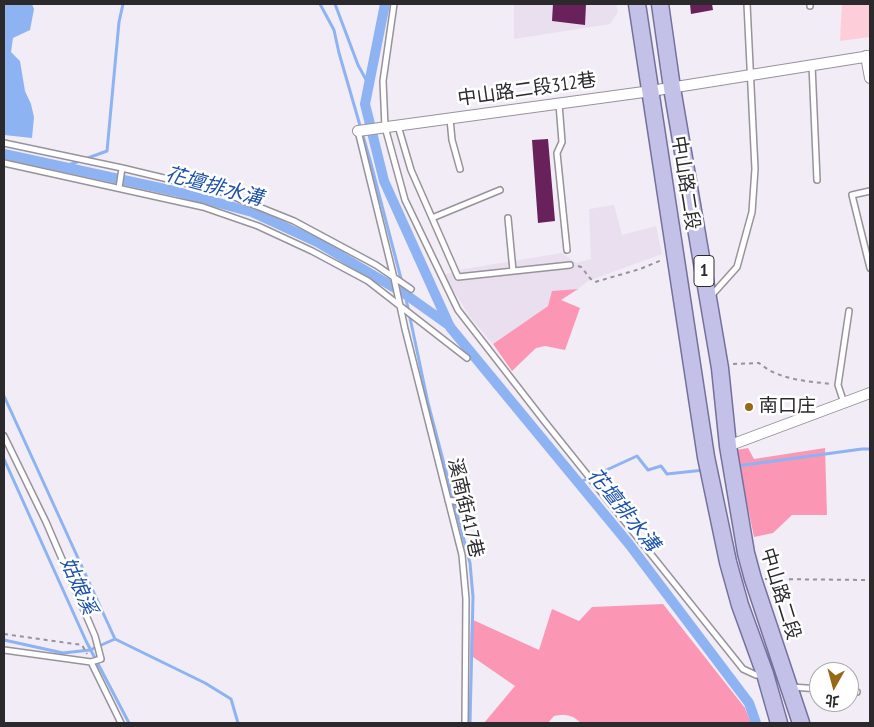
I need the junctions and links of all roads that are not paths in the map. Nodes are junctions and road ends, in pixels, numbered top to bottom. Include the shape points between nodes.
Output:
1 (394, 4) edge
2 (637, 4) edge
3 (660, 4) edge
4 (747, 4) edge
5 (868, 56) edge
6 (812, 65) junction
7 (750, 74) junction
8 (870, 78) edge
9 (662, 89) junction
10 (559, 104) junction
11 (450, 118) junction
12 (398, 125) junction
13 (385, 127) junction
14 (358, 131) joint
15 (4, 143) edge
16 (4, 163) edge
17 (122, 168) junction
18 (460, 169) dead end
19 (817, 180) dead end
20 (119, 188) junction
21 (500, 190) dead end
22 (870, 191) edge
23 (432, 218) junction
24 (508, 218) dead end
25 (567, 250) dead end
26 (570, 265) road end
27 (870, 268) edge
28 (513, 271) junction
29 (394, 278) junction
30 (411, 289) dead end
31 (709, 300) junction
32 (400, 305) junction
33 (849, 311) dead end
34 (467, 358) dead end
35 (720, 368) junction
36 (694, 377) junction
37 (870, 393) edge
38 (844, 403) junction
39 (4, 436) edge
40 (729, 451) junction
41 (448, 500) junction
42 (465, 503) dead end
43 (4, 650) edge
44 (91, 662) junction
45 (765, 674) junction
46 (788, 686) junction
47 (809, 688) edge
48 (121, 723) edge
49 (464, 723) edge
50 (779, 723) edge
51 (801, 723) edge

1 - 13 lane via 383,81
2 - 9 main road, 中山路二段 / 1
3 - 9 main road, 中山路二段 / 1
4 - 7 lane
5 - 6 street, 中山路二段312巷
5 - 8 street
6 - 7 street, 中山路二段312巷
6 - 19 lane
7 - 9 street, 中山路二段312巷
7 - 31 lane via 755,169 752,212 737,267
9 - 10 street, 中山路二段312巷
9 - 31 main road, 中山路二段 / 1
9 - 36 main road, 中山路二段 / 1 via 676,254
10 - 11 street, 中山路二段312巷
10 - 25 lane via 562,142 557,153
11 - 12 street, 中山路二段312巷
11 - 18 lane
12 - 13 street, 中山路二段312巷
12 - 23 lane via 410,170
13 - 14 street, 中山路二段312巷
13 - 45 lane via 404,200 458,310 743,669 756,675
14 - 29 lane, 溪南街417巷
15 - 17 lane
16 - 20 lane
17 - 20 lane
17 - 29 lane via 222,192 294,221
20 - 32 lane via 203,207 258,226 368,281
21 - 23 lane
22 - 27 lane via 852,195
23 - 28 lane via 458,277
24 - 28 lane
26 - 28 lane
29 - 30 lane
29 - 32 lane, 溪南街417巷
31 - 35 main road, 中山路二段 / 1
32 - 34 lane
32 - 41 lane, 溪南街417巷
33 - 38 lane via 838,385
35 - 36 main road
35 - 40 main road, 中山路二段 / 1
36 - 45 main road, 中山路二段 / 1 via 706,457 728,562
37 - 38 street
38 - 40 street
39 - 44 lane via 50,531 95,636 101,659
40 - 46 main road, 中山路二段 / 1 via 746,553
41 - 42 lane
41 - 49 lane, 溪南街417巷 via 462,555 466,600
43 - 44 lane
44 - 48 lane
45 - 50 main road, 中山路二段 / 1
46 - 47 lane
46 - 51 main road, 中山路二段 / 1

